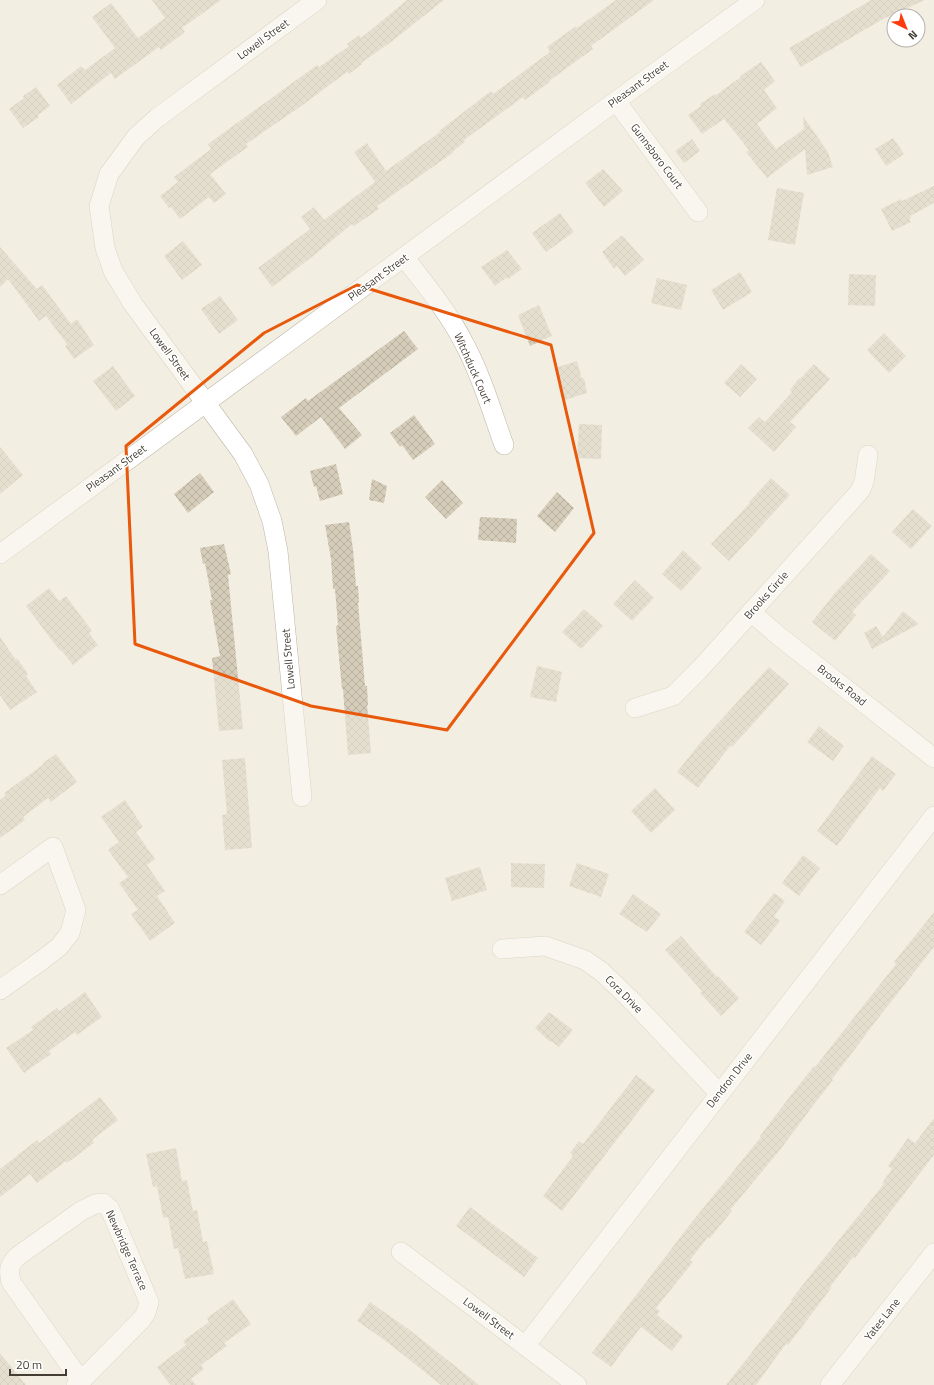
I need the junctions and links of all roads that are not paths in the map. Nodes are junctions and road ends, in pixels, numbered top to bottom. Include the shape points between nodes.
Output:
1 (316, 0) edge
2 (756, 0) edge
3 (616, 101) junction
4 (698, 212) dead end
5 (404, 257) junction
6 (206, 403) junction
7 (504, 445) dead end
8 (868, 454) dead end
9 (0, 554) edge
10 (751, 612) junction
11 (635, 708) dead end
12 (934, 758) edge
13 (302, 797) dead end
14 (934, 816) edge
15 (0, 885) edge
16 (502, 948) dead end
17 (0, 990) edge
18 (719, 1093) junction
19 (401, 1252) dead end
20 (934, 1253) edge
21 (526, 1345) junction
22 (78, 1383) edge
23 (578, 1385) edge
24 (830, 1385) edge

1 - 6 street, Lowell Street via 157,118 136,137 110,174 99,206 105,248 113,271 133,304
2 - 3 street, Pleasant Street
3 - 4 street, Gunnsboro Court
3 - 5 street, Pleasant Street
5 - 6 street, Pleasant Street
5 - 7 street, Witchduck Court via 444,310 465,345 484,387
6 - 9 street, Pleasant Street
6 - 13 street, Lowell Street via 243,454 259,484 272,521 278,551
8 - 10 street, Brooks Circle via 864,482 860,491
10 - 11 street, Brooks Circle via 673,696
10 - 12 street, Brooks Road
14 - 18 street, Dendron Drive
15 - 17 street via 53,847 76,910 70,934 59,947
16 - 18 street, Cora Drive via 545,946 585,960 602,972 631,1000
18 - 21 street, Dendron Drive
19 - 21 street, Lowell Street
20 - 24 street, Yates Lane
21 - 23 street, Lowell Street
22 - 22 street, Newbridge Terrace via 141,1320 149,1302 110,1209 103,1203 81,1211 18,1256 8,1272 11,1282

